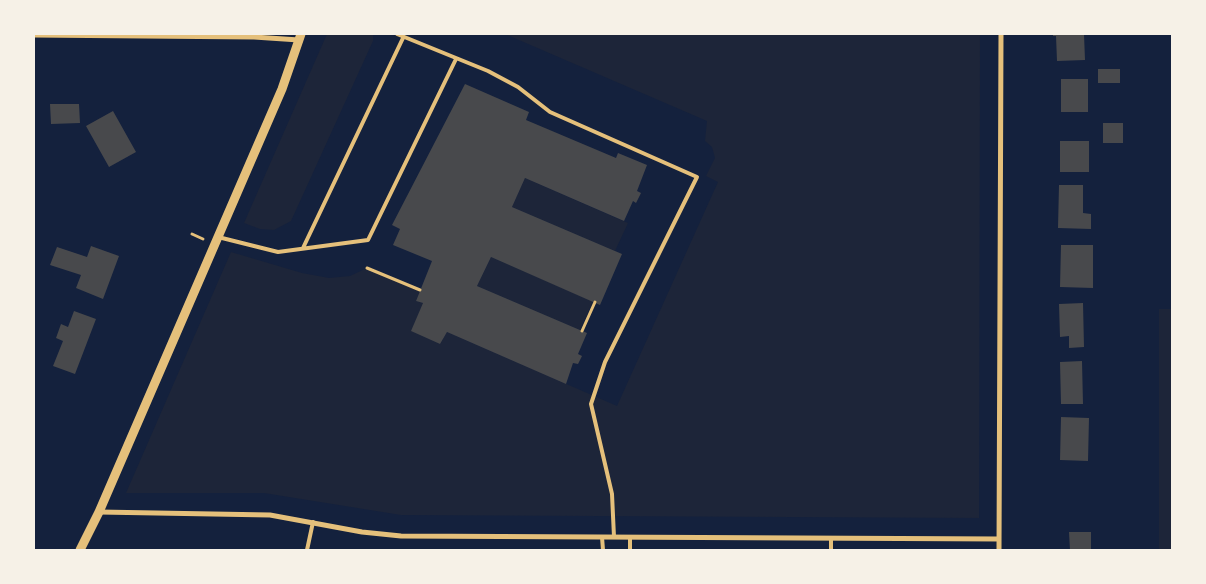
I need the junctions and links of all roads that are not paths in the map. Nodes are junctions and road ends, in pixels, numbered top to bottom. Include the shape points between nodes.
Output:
1 (397, 34) edge
2 (1001, 34) edge
3 (34, 35) edge
4 (300, 37) edge
5 (403, 38) junction
6 (456, 59) junction
7 (218, 237) junction
8 (303, 248) junction
9 (99, 512) junction
10 (313, 522) junction
11 (602, 537) junction
12 (614, 537) junction
13 (630, 537) junction
14 (831, 538) junction
15 (1000, 539) junction
16 (80, 550) edge
17 (308, 550) edge
18 (602, 550) edge
19 (630, 550) edge
20 (831, 550) edge
21 (1000, 550) edge

1 - 5 lane
2 - 15 street
3 - 4 street
4 - 7 street via 282,89
5 - 6 lane
5 - 8 lane
6 - 8 lane via 368,240
6 - 12 lane via 518,87 550,112 697,177 605,362 591,404 612,494
7 - 8 lane via 278,252
7 - 9 street
9 - 10 street via 270,515
9 - 16 street
10 - 11 street via 401,536
10 - 17 lane
11 - 12 street
11 - 18 lane
12 - 13 street
13 - 14 street
13 - 19 lane
14 - 15 street
14 - 20 lane
15 - 21 street

